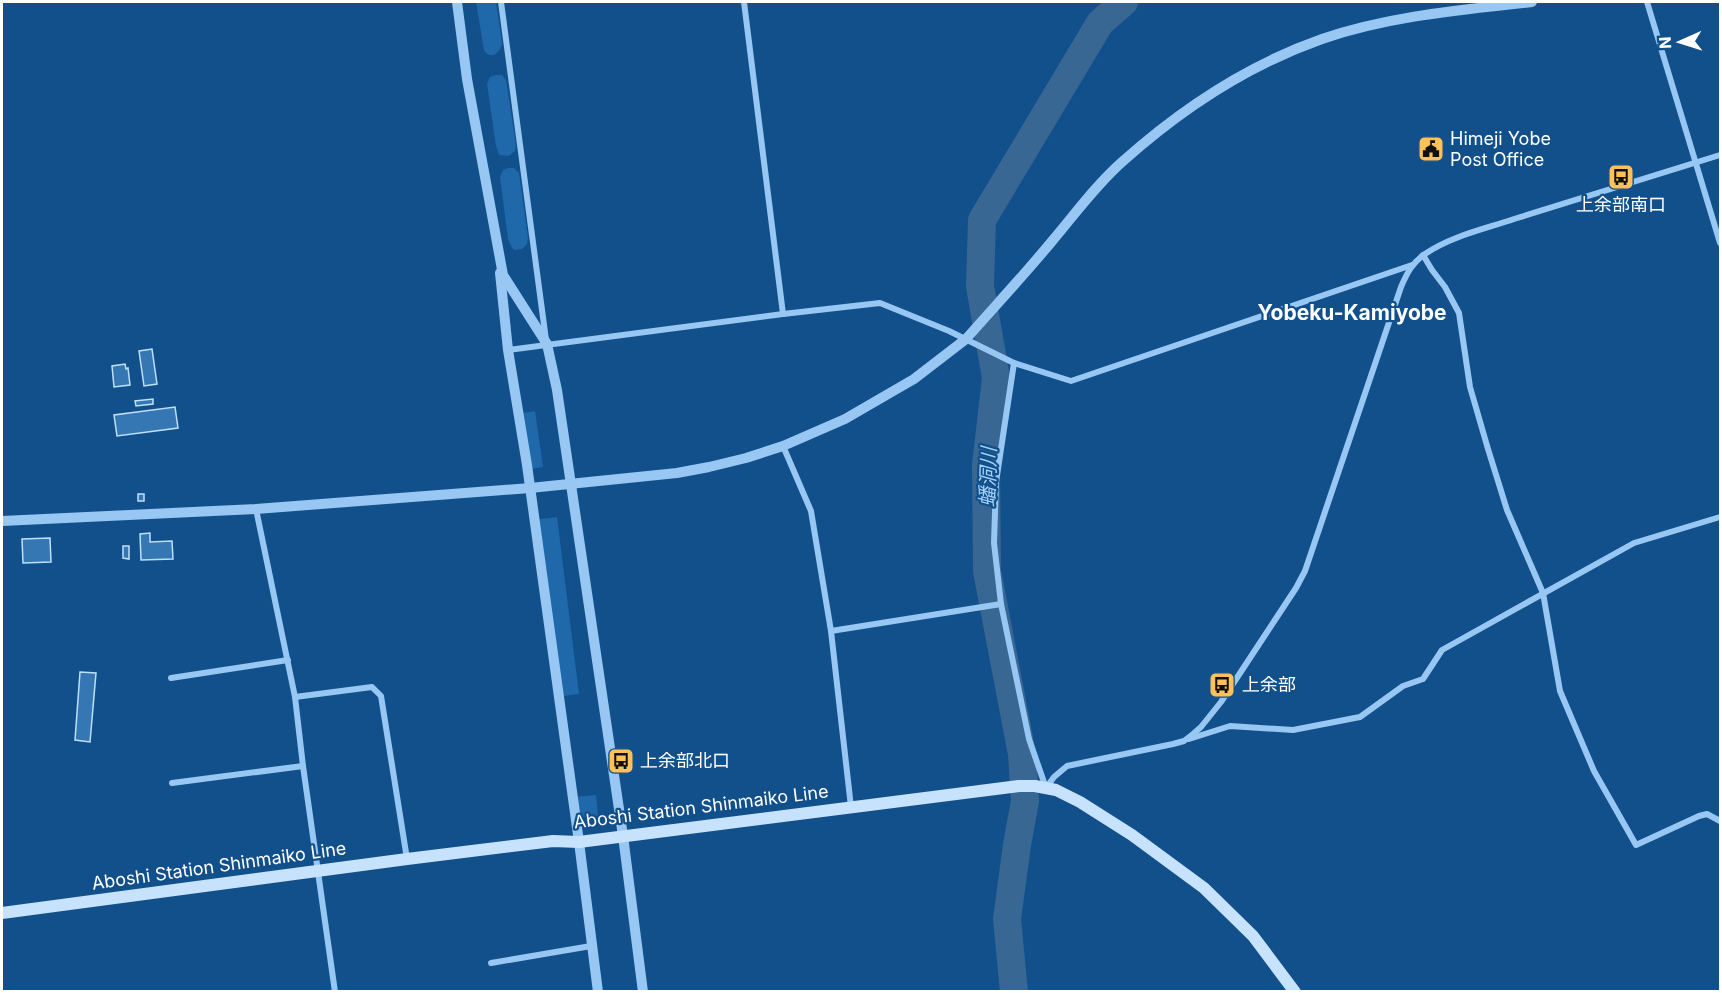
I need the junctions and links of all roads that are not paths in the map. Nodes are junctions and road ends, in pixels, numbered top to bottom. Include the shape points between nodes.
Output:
1 (457, 2) edge
2 (501, 2) edge
3 (744, 2) edge
4 (1532, 2) edge
5 (1647, 2) edge
6 (1720, 155) edge
7 (1696, 163) junction
8 (495, 231) junction
9 (1720, 243) edge
10 (1424, 255) junction
11 (1413, 265) junction
12 (783, 314) junction
13 (966, 339) junction
14 (547, 344) junction
15 (508, 350) junction
16 (1014, 363) junction
17 (783, 446) junction
18 (572, 483) junction
19 (530, 488) junction
20 (256, 509) junction
21 (1720, 517) edge
22 (2, 521) edge
23 (1543, 593) junction
24 (1001, 604) junction
25 (831, 631) junction
26 (288, 660) junction
27 (171, 678) dead end
28 (295, 697) junction
29 (1184, 741) junction
30 (303, 766) junction
31 (172, 783) dead end
32 (1040, 787) junction
33 (851, 807) junction
34 (1720, 821) edge
35 (622, 836) junction
36 (579, 842) junction
37 (407, 859) junction
38 (318, 871) junction
39 (2, 913) edge
40 (591, 946) junction
41 (491, 963) dead end
42 (335, 992) edge
43 (598, 992) edge
44 (643, 992) edge
45 (1295, 992) edge

1 - 8 street
2 - 14 street
3 - 12 street
4 - 13 street via 1365,26 1321,39 1232,81 1194,105 1120,163
5 - 7 street
6 - 7 street
7 - 9 street
7 - 10 street via 1457,238
8 - 14 street via 502,275
8 - 15 street
10 - 11 street
10 - 23 street via 1459,313 1470,387 1488,449 1507,510
11 - 16 street via 1071,381
11 - 29 street via 1401,287 1305,571 1221,702
12 - 13 street via 880,303
12 - 14 street
13 - 16 street
13 - 17 street via 888,395
14 - 15 street
14 - 18 street
15 - 19 street
16 - 24 street via 996,482 994,543
17 - 18 street via 677,473
17 - 25 street via 811,511
18 - 19 street
18 - 35 street
19 - 20 street
19 - 36 street
20 - 22 street
20 - 26 street
21 - 23 street via 1634,543
23 - 29 street via 1442,650 1423,679 1403,686 1360,717 1293,730 1230,726
23 - 34 street via 1560,691 1594,771 1636,845 1698,816 1707,814
24 - 25 street
24 - 32 street
25 - 33 street
26 - 27 street
26 - 28 street
28 - 30 street
28 - 37 street via 372,687 381,696
29 - 32 street via 1067,766
30 - 31 street
30 - 38 street
32 - 33 main road, Aboshi Station Shinmaiko Line via 1020,786
32 - 45 main road, Aboshi Station Shinmaiko Line via 1080,802 1204,888 1253,936
33 - 35 main road, Aboshi Station Shinmaiko Line
35 - 36 main road, Aboshi Station Shinmaiko Line
35 - 44 street
36 - 37 main road, Aboshi Station Shinmaiko Line via 553,841
36 - 40 street
37 - 38 main road, Aboshi Station Shinmaiko Line
38 - 39 main road, Aboshi Station Shinmaiko Line
38 - 42 street
40 - 41 street
40 - 43 street

